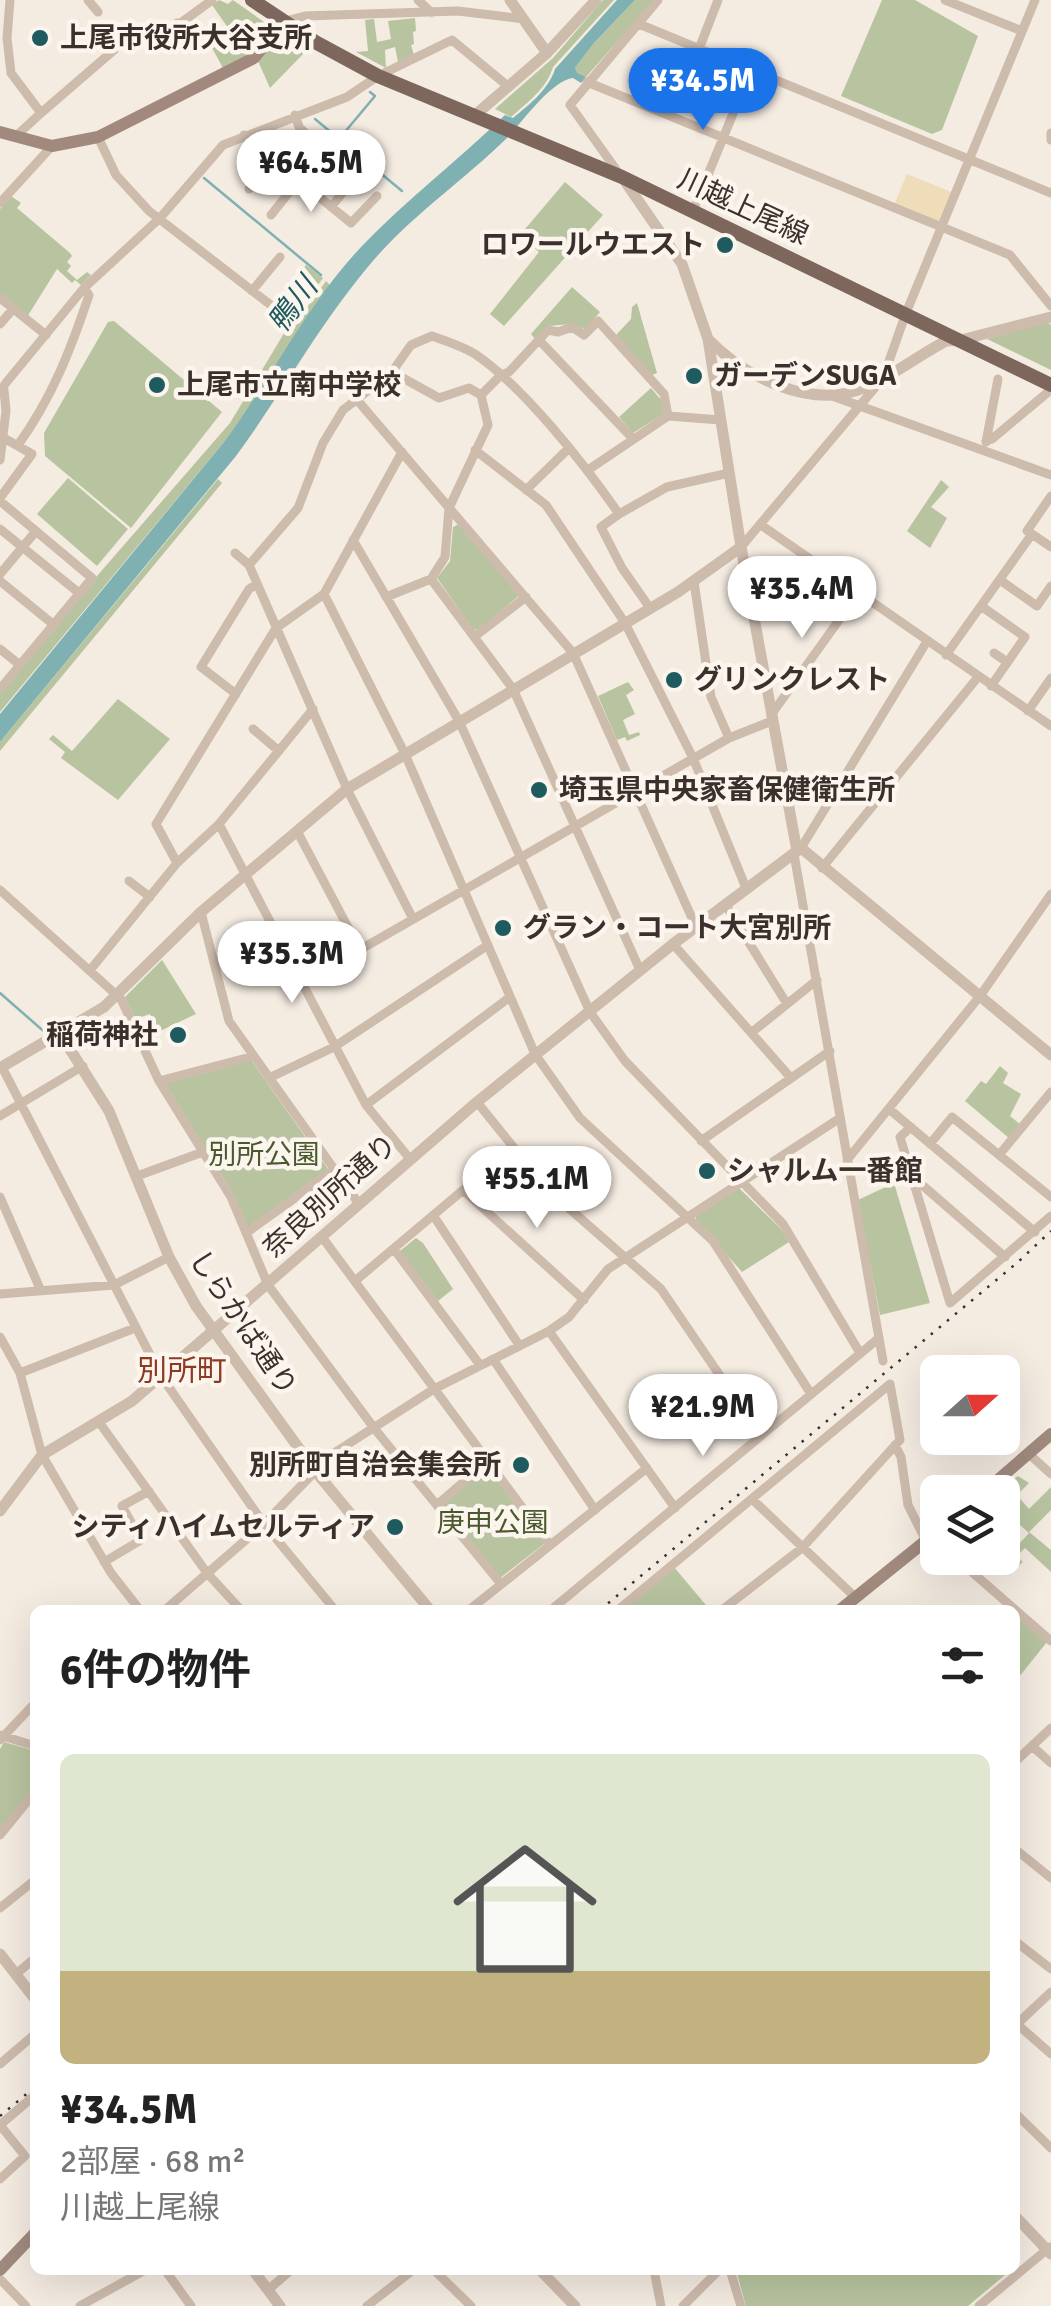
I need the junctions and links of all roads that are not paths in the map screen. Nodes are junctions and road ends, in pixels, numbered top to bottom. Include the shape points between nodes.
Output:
1 (10, 0) edge
2 (88, 0) edge
3 (212, 0) edge
4 (252, 0) edge
5 (418, 0) edge
6 (596, 0) edge
7 (658, 0) edge
8 (718, 0) edge
9 (945, 0) edge
10 (1035, 0) edge
11 (513, 1) edge
12 (972, 5) edge
13 (98, 12) dead end
14 (432, 13) junction
15 (524, 18) junction
16 (284, 22) junction
17 (177, 23) junction
18 (639, 24) junction
19 (1022, 32) junction
20 (184, 38) dead end
21 (156, 42) dead end
22 (699, 48) junction
23 (114, 50) dead end
24 (547, 53) junction
25 (751, 70) junction
26 (378, 76) junction
27 (587, 82) junction
28 (509, 87) junction
29 (41, 113) junction
30 (295, 116) junction
31 (478, 118) junction
32 (0, 132) edge
33 (244, 135) junction
34 (15, 137) junction
35 (98, 137) junction
36 (722, 138) junction
37 (52, 146) junction
38 (298, 155) dead end
39 (274, 160) junction
40 (968, 161) junction
41 (622, 177) junction
42 (303, 184) junction
43 (249, 189) dead end
44 (1051, 193) edge
45 (377, 196) dead end
46 (0, 203) edge
47 (331, 206) junction
48 (693, 211) junction
49 (271, 214) dead end
50 (160, 218) junction
51 (941, 227) junction
52 (280, 257) dead end
53 (84, 288) junction
54 (252, 292) junction
55 (0, 298) edge
56 (1051, 306) edge
57 (12, 309) junction
58 (906, 313) junction
59 (1051, 316) edge
60 (0, 324) edge
61 (294, 324) dead end
62 (50, 330) junction
63 (708, 339) junction
64 (539, 340) junction
65 (961, 340) junction
66 (74, 343) junction
67 (0, 370) edge
68 (392, 372) junction
69 (501, 375) junction
70 (11, 377) junction
71 (883, 378) junction
72 (998, 379) dead end
73 (1049, 389) edge
74 (2, 392) edge
75 (823, 393) junction
76 (481, 395) junction
77 (358, 401) junction
78 (858, 404) junction
79 (668, 416) junction
80 (721, 420) junction
81 (2, 438) edge
82 (633, 439) junction
83 (18, 445) junction
84 (985, 445) junction
85 (569, 448) junction
86 (476, 450) junction
87 (402, 452) junction
88 (0, 460) edge
89 (588, 470) junction
90 (729, 473) junction
91 (1051, 474) edge
92 (526, 490) junction
93 (1051, 496) edge
94 (0, 500) edge
95 (449, 508) junction
96 (619, 514) junction
97 (761, 526) junction
98 (0, 529) edge
99 (36, 531) junction
100 (1032, 534) junction
101 (353, 540) junction
102 (22, 547) junction
103 (1051, 547) edge
104 (741, 548) junction
105 (236, 553) dead end
106 (249, 565) junction
107 (0, 577) edge
108 (431, 580) junction
109 (1000, 580) junction
110 (694, 582) junction
111 (257, 584) junction
112 (1051, 586) edge
113 (80, 593) junction
114 (324, 594) junction
115 (857, 595) junction
116 (526, 597) junction
117 (386, 598) junction
118 (981, 606) junction
119 (650, 608) junction
120 (625, 623) junction
121 (54, 624) junction
122 (276, 628) junction
123 (474, 637) junction
124 (926, 642) junction
125 (0, 649) edge
126 (574, 652) junction
127 (994, 652) dead end
128 (946, 655) junction
129 (1008, 662) junction
130 (20, 665) junction
131 (978, 677) junction
132 (1051, 678) edge
133 (991, 686) junction
134 (0, 689) edge
135 (513, 689) junction
136 (236, 694) junction
137 (312, 709) junction
138 (1028, 711) junction
139 (772, 718) junction
140 (459, 721) junction
141 (1051, 726) edge
142 (252, 729) dead end
143 (729, 738) junction
144 (278, 751) junction
145 (405, 754) junction
146 (692, 758) junction
147 (347, 788) junction
148 (635, 791) junction
149 (219, 824) junction
150 (576, 826) junction
151 (298, 831) junction
152 (797, 851) junction
153 (520, 858) junction
154 (178, 863) junction
155 (822, 868) junction
156 (245, 874) junction
157 (129, 880) dead end
158 (746, 888) junction
159 (0, 890) edge
160 (464, 890) junction
161 (1051, 894) edge
162 (150, 897) junction
163 (725, 904) junction
164 (200, 912) junction
165 (413, 918) junction
166 (696, 927) junction
167 (673, 944) junction
168 (488, 945) junction
169 (360, 950) junction
170 (91, 970) junction
171 (640, 970) junction
172 (816, 980) junction
173 (302, 983) junction
174 (118, 996) junction
175 (980, 996) junction
176 (510, 997) junction
177 (788, 1004) junction
178 (590, 1012) junction
179 (752, 1033) junction
180 (60, 1035) junction
181 (334, 1047) junction
182 (830, 1051) junction
183 (535, 1054) junction
184 (1051, 1055) edge
185 (254, 1056) junction
186 (83, 1066) junction
187 (1, 1068) edge
188 (269, 1078) junction
189 (790, 1078) junction
190 (159, 1081) junction
191 (1051, 1092) edge
192 (477, 1102) junction
193 (20, 1103) junction
194 (366, 1105) junction
195 (889, 1109) junction
196 (0, 1116) edge
197 (840, 1118) junction
198 (910, 1127) junction
199 (701, 1140) junction
200 (930, 1144) junction
201 (514, 1148) junction
202 (203, 1152) junction
203 (999, 1156) junction
204 (410, 1159) junction
205 (847, 1160) junction
206 (334, 1170) junction
207 (137, 1176) junction
208 (742, 1181) junction
209 (913, 1183) junction
210 (463, 1190) junction
211 (0, 1197) edge
212 (1051, 1198) edge
213 (359, 1204) junction
214 (433, 1216) junction
215 (1051, 1216) edge
216 (685, 1218) junction
217 (1035, 1232) junction
218 (246, 1233) junction
219 (322, 1236) junction
220 (394, 1249) junction
221 (168, 1257) junction
222 (626, 1257) junction
223 (1005, 1257) junction
224 (355, 1281) junction
225 (114, 1284) junction
226 (268, 1285) junction
227 (40, 1291) junction
228 (0, 1294) edge
229 (584, 1300) junction
230 (135, 1328) junction
231 (213, 1330) junction
232 (549, 1332) junction
233 (0, 1337) edge
234 (879, 1338) junction
235 (519, 1346) junction
236 (860, 1353) junction
237 (492, 1358) junction
238 (883, 1361) dead end
239 (480, 1365) junction
240 (20, 1373) junction
241 (161, 1376) junction
242 (434, 1389) junction
243 (811, 1394) junction
244 (99, 1422) junction
245 (374, 1428) junction
246 (1051, 1434) edge
247 (761, 1436) junction
248 (896, 1445) junction
249 (1029, 1454) junction
250 (42, 1455) junction
251 (488, 1461) junction
252 (647, 1468) junction
253 (316, 1472) junction
254 (1051, 1474) edge
255 (1004, 1475) edge
256 (148, 1491) junction
257 (752, 1499) junction
258 (437, 1505) junction
259 (675, 1508) junction
260 (595, 1510) junction
261 (0, 1511) edge
262 (920, 1520) edge
263 (264, 1524) junction
264 (550, 1545) junction
265 (920, 1547) edge
266 (802, 1548) junction
267 (104, 1562) junction
268 (207, 1573) junction
269 (975, 1575) edge
270 (501, 1584) junction
271 (856, 1598) junction
272 (136, 1605) edge
273 (171, 1605) edge
274 (236, 1605) edge
275 (330, 1605) edge
276 (426, 1605) edge
277 (474, 1605) edge
278 (557, 1605) edge
279 (624, 1605) edge
280 (728, 1605) edge
281 (847, 1605) edge
282 (1010, 1605) edge
283 (1020, 1614) edge
284 (1051, 1641) edge
285 (30, 1708) edge
286 (1051, 1728) edge
287 (1, 1737) edge
288 (30, 1745) edge
289 (1032, 1746) junction
290 (1020, 1757) edge
291 (1051, 1763) edge
292 (30, 1798) edge
293 (0, 1836) edge
294 (1020, 1853) edge
295 (1051, 1878) edge
296 (30, 1884) edge
297 (0, 1908) edge
298 (1020, 1946) edge
299 (0, 1954) edge
300 (30, 1962) edge
301 (1051, 1970) edge
302 (16, 1974) junction
303 (30, 1992) edge
304 (1051, 1992) edge
305 (1020, 2021) edge
306 (1020, 2028) edge
307 (30, 2038) edge
308 (0, 2049) edge
309 (1051, 2054) edge
310 (4, 2061) edge
311 (30, 2099) edge
312 (1020, 2118) edge
313 (0, 2125) edge
314 (1051, 2148) edge
315 (0, 2179) edge
316 (1020, 2221) edge
317 (30, 2238) edge
318 (1050, 2250) edge
319 (0, 2270) edge
320 (1020, 2274) edge
321 (136, 2275) edge
322 (169, 2275) edge
323 (257, 2275) edge
324 (285, 2275) edge
325 (407, 2275) edge
326 (439, 2275) edge
327 (545, 2275) edge
328 (655, 2275) edge
329 (713, 2275) edge
330 (732, 2275) edge
331 (1018, 2275) edge
332 (0, 2279) edge
333 (268, 2290) junction
334 (26, 2306) edge
335 (80, 2306) edge
336 (191, 2306) edge
337 (280, 2306) edge
338 (367, 2306) edge
339 (471, 2306) edge
340 (575, 2306) edge
341 (662, 2306) edge
342 (683, 2306) edge
343 (741, 2306) edge
344 (979, 2306) edge

1 - 29 street via 11,73
2 - 13 street
3 - 17 street
4 - 16 main road, 川越上尾線
5 - 14 street
6 - 24 street
7 - 18 street
8 - 22 street
9 - 12 street
10 - 19 street
11 - 15 street
12 - 19 street
14 - 15 street
14 - 16 street
15 - 24 street
16 - 26 main road, 川越上尾線
16 - 35 main road via 254,58
17 - 20 street
17 - 21 street
18 - 22 street
18 - 27 street
19 - 40 street
22 - 25 street
23 - 29 street
24 - 28 street
25 - 36 street
25 - 40 street
26 - 28 street via 452,40
26 - 30 street via 347,97
26 - 31 main road, 川越上尾線
27 - 36 street
27 - 41 street via 570,105
28 - 31 street
29 - 34 street
30 - 33 street
30 - 38 street via 312,138
31 - 41 main road, 川越上尾線
32 - 34 main road
33 - 39 street
33 - 50 street via 223,145
34 - 37 main road
35 - 37 main road
35 - 50 street via 116,175
36 - 48 street
36 - 51 street
37 - 46 street
39 - 42 street
39 - 43 street
40 - 44 street
40 - 51 street
41 - 48 main road, 川越上尾線
41 - 63 street via 682,264
42 - 47 street
42 - 47 street via 335,160 353,180
42 - 49 street
45 - 47 street via 351,224
48 - 58 main road, 川越上尾線
50 - 53 street
50 - 54 street
51 - 56 street via 1010,255
51 - 58 street
52 - 54 street
53 - 62 street
53 - 66 street via 89,295
54 - 61 street
55 - 57 street
57 - 60 street
57 - 62 street
58 - 65 main road, 川越上尾線
58 - 71 street
59 - 65 street
62 - 66 street
62 - 70 street
63 - 75 street via 764,380
63 - 80 street
64 - 69 street
64 - 79 street via 548,330 572,327 584,335 598,322 664,394
64 - 82 street
65 - 71 street via 946,341
65 - 73 main road, 川越上尾線
66 - 83 street via 49,399
67 - 70 street
68 - 69 street via 412,345 432,336 472,352
68 - 76 street via 439,398 469,388
68 - 77 street
69 - 76 street
69 - 85 street
70 - 74 street
71 - 75 street via 847,393
71 - 78 street
72 - 84 street
73 - 84 street
74 - 81 street
75 - 78 street
76 - 86 street via 488,424
77 - 87 street
77 - 106 street via 342,410 323,443 298,508
78 - 84 street
78 - 97 street
79 - 80 street
79 - 82 street
80 - 90 street
81 - 83 street
81 - 88 street
82 - 89 street
83 - 94 street via 32,454
84 - 91 street
85 - 89 street
85 - 92 street
86 - 92 street
86 - 95 street
87 - 95 street
87 - 101 street
89 - 96 street
90 - 96 street via 667,486
90 - 104 street
92 - 120 street via 546,504
93 - 100 street via 1027,531
94 - 99 street
95 - 108 street via 445,557
95 - 116 street
96 - 119 street via 600,527
97 - 104 street
97 - 115 street
98 - 102 street
99 - 102 street
99 - 113 street via 92,578
100 - 103 street
100 - 109 street
101 - 114 street
101 - 117 street
102 - 107 street
102 - 113 street
104 - 110 street
104 - 139 street
105 - 106 street
106 - 111 street
107 - 121 street
108 - 117 street
108 - 123 street
109 - 112 street via 1037,606
109 - 118 street
110 - 119 street
110 - 143 street via 711,697
111 - 122 street
111 - 136 street via 201,667
113 - 121 street
114 - 122 street
114 - 145 street
115 - 124 street
115 - 139 street
116 - 123 street
116 - 126 street
117 - 140 street
118 - 128 street
118 - 129 street via 1025,637
119 - 120 street
120 - 126 street
120 - 146 street
121 - 130 street
122 - 136 street
122 - 137 street
123 - 135 street
124 - 128 street
124 - 152 street
125 - 130 street
126 - 135 street
126 - 148 street
127 - 129 street
128 - 131 street
129 - 133 street
130 - 134 street
131 - 133 street
131 - 155 street
132 - 138 street
133 - 138 street
135 - 140 street
135 - 150 street
136 - 154 street via 156,824
137 - 144 street
137 - 147 street
138 - 141 street
139 - 143 street
139 - 152 street
140 - 145 street
140 - 153 street
142 - 144 street
143 - 146 street
144 - 149 street
145 - 147 street
145 - 160 street
146 - 148 street
146 - 158 street
147 - 151 street
147 - 165 street
148 - 150 street
148 - 166 street
149 - 154 street
149 - 156 street
150 - 153 street
150 - 171 street
151 - 156 street
151 - 169 street
152 - 155 street
152 - 158 street, 奈良別所通り
152 - 172 street
153 - 160 street
153 - 178 street
154 - 162 street
155 - 175 street
156 - 164 street
156 - 173 street
157 - 162 street
158 - 163 street, 奈良別所通り
159 - 170 street
160 - 165 street
160 - 168 street
161 - 175 street
162 - 170 street
163 - 166 street, 奈良別所通り
163 - 177 street
164 - 174 street
164 - 185 street via 228,1021
165 - 169 street
166 - 167 street, 奈良別所通り
167 - 171 street, 奈良別所通り
167 - 179 street
168 - 176 street
168 - 181 street
169 - 173 street
170 - 174 street
171 - 178 street, 奈良別所通り
172 - 177 street
172 - 182 street
173 - 181 street
174 - 180 street
174 - 190 street
175 - 184 street
175 - 195 street
176 - 183 street
176 - 194 street
177 - 179 street
178 - 183 street, 奈良別所通り
178 - 199 street via 625,1061
179 - 189 street
180 - 186 street, しらかば通り
180 - 187 street
181 - 188 street
181 - 194 street
182 - 189 street
182 - 197 street
183 - 192 street, 奈良別所通り
183 - 216 street via 580,1118
185 - 188 street
185 - 190 street
186 - 193 street
186 - 207 street, しらかば通り
187 - 193 street
188 - 206 street
189 - 199 street
190 - 202 street
191 - 203 street
192 - 201 street
192 - 204 street, 奈良別所通り
193 - 196 street
193 - 225 street
194 - 204 street
195 - 198 street
195 - 205 street
197 - 205 street
197 - 208 street
198 - 200 street
198 - 209 street via 900,1137
199 - 208 street
200 - 203 street via 952,1117
200 - 217 street
201 - 210 street
201 - 222 street via 546,1189
202 - 207 street
202 - 218 street
203 - 212 street
204 - 213 street, 奈良別所通り
205 - 234 street
206 - 213 street
206 - 218 street
207 - 221 street, しらかば通り
208 - 216 street
208 - 236 street via 783,1224
209 - 223 street
209 - 223 street via 950,1303
210 - 214 street
210 - 229 street
211 - 227 street
213 - 219 street, 奈良別所通り
214 - 220 street
214 - 235 street
215 - 217 street
216 - 222 street
216 - 243 street via 726,1259
217 - 223 street
218 - 226 street
219 - 224 street
219 - 226 street, 奈良別所通り
220 - 224 street
220 - 239 street
221 - 225 street
221 - 231 street, しらかば通り
222 - 229 street via 608,1268
222 - 247 street via 676,1308
224 - 242 street
225 - 227 street
225 - 230 street
226 - 231 street, 奈良別所通り
226 - 245 street
227 - 228 street
229 - 232 street
230 - 240 street
230 - 241 street
231 - 241 street, 奈良別所通り
231 - 253 street, しらかば通り
232 - 235 street
232 - 252 street
233 - 240 street
234 - 236 street
234 - 238 street
235 - 237 street
236 - 243 street
237 - 239 street
237 - 260 street
239 - 242 street
240 - 250 street
241 - 244 street, 奈良別所通り
241 - 263 street
242 - 245 street
242 - 251 street
243 - 247 street
244 - 250 street, 奈良別所通り
244 - 256 street
245 - 253 street
245 - 258 street
246 - 249 main road
247 - 259 street
248 - 257 street via 890,1384
248 - 262 street via 908,1505
248 - 266 street
249 - 254 street
249 - 255 main road
250 - 261 street, 奈良別所通り
250 - 267 street
251 - 258 street
251 - 264 street
252 - 259 street
252 - 260 street
253 - 263 street
253 - 276 street, しらかば通り
256 - 267 street via 122,1506 141,1540
256 - 268 street
257 - 266 street
257 - 279 street
258 - 270 street
259 - 278 street
260 - 264 street
263 - 268 street
263 - 275 street
264 - 270 street
265 - 271 main road
266 - 271 street
266 - 280 street
267 - 272 street
268 - 273 street
268 - 274 street
269 - 282 street
270 - 277 street
271 - 281 main road
283 - 284 street
285 - 287 street
286 - 289 street
287 - 288 street
289 - 290 street
289 - 291 street
292 - 293 street
294 - 295 street
296 - 297 street
298 - 301 street
299 - 302 street
300 - 302 street
302 - 303 street
304 - 305 street
306 - 309 street
307 - 310 street
308 - 310 street
311 - 313 street
312 - 314 street
313 - 315 street via 25,2156
316 - 318 street
317 - 319 main road
318 - 320 street
321 - 335 street
322 - 336 street
323 - 333 street
324 - 333 street
325 - 338 street
326 - 339 street
327 - 340 street
328 - 341 street
329 - 342 street
330 - 343 street
331 - 344 street
332 - 334 street
333 - 337 street

